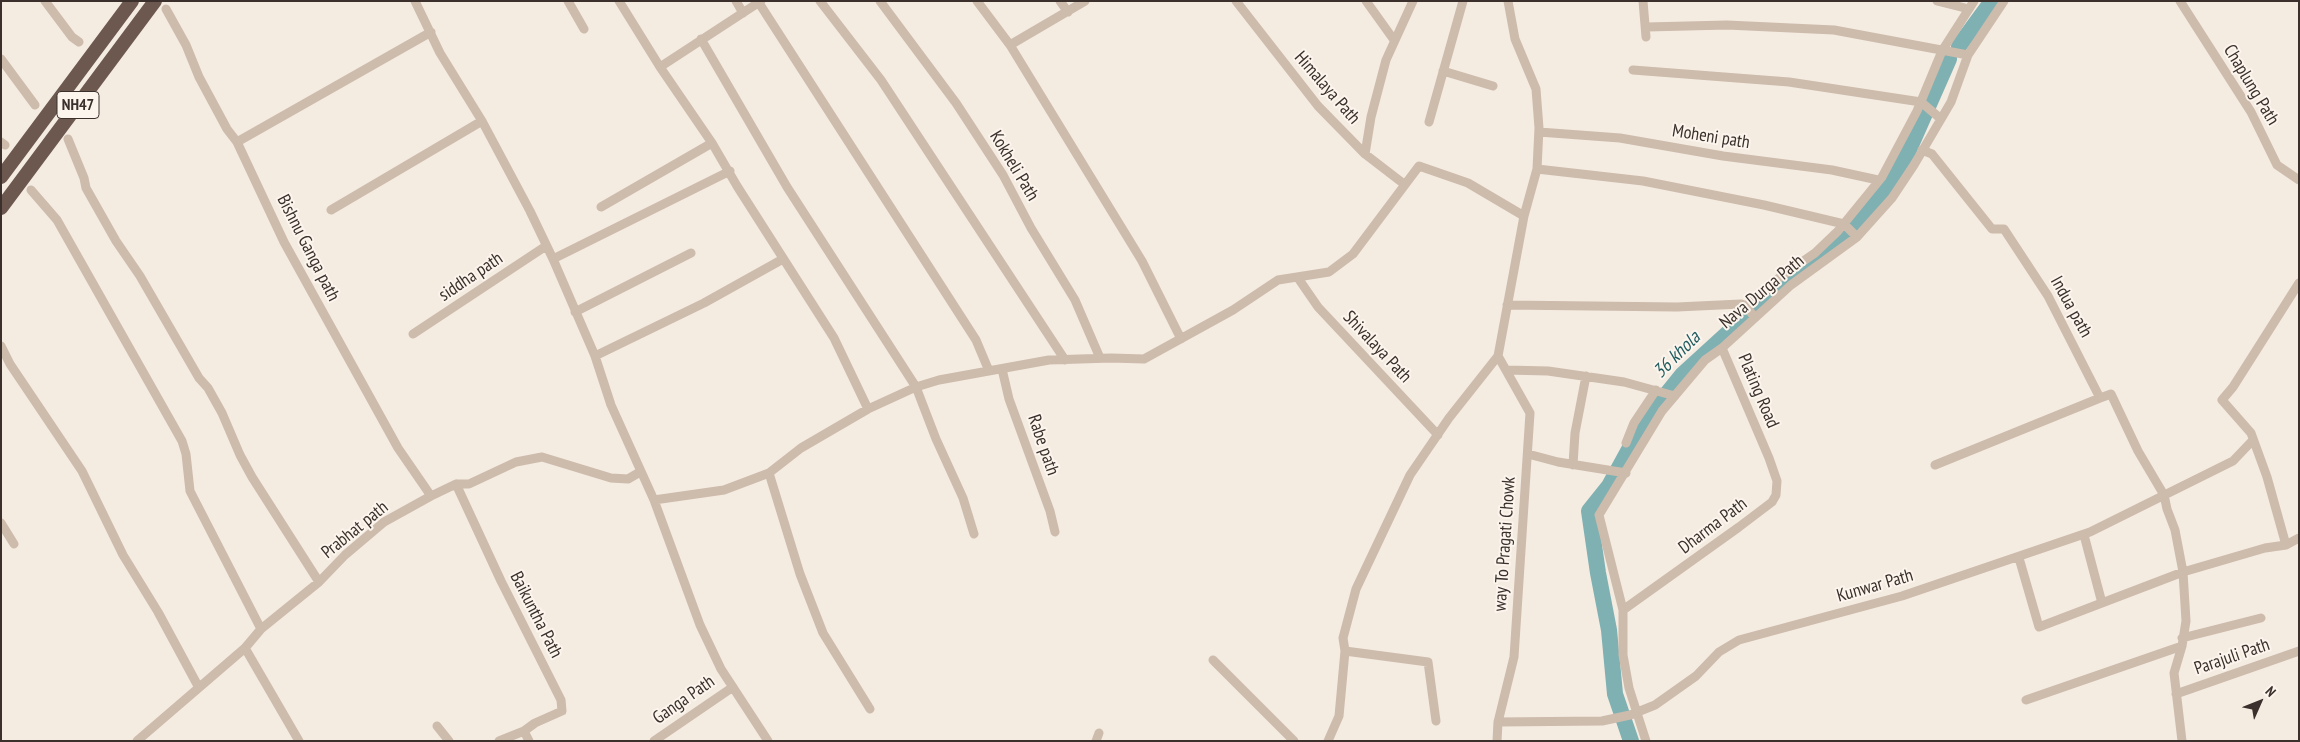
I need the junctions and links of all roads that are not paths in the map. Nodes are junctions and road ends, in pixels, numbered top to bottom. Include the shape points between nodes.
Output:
1 (45, 1) edge
2 (132, 1) edge
3 (415, 1) edge
4 (568, 1) edge
5 (619, 1) edge
6 (736, 1) edge
7 (820, 1) edge
8 (880, 1) edge
9 (977, 1) edge
10 (1060, 1) edge
11 (1085, 1) edge
12 (1236, 1) edge
13 (1366, 1) edge
14 (1413, 1) edge
15 (1463, 1) edge
16 (1508, 1) edge
17 (1643, 1) edge
18 (1937, 1) edge
19 (2004, 1) edge
20 (2180, 1) edge
21 (760, 2) edge
22 (160, 5) edge
23 (1972, 5) edge
24 (1068, 12) junction
25 (743, 13) junction
26 (1647, 27) junction
27 (584, 29) dead end
28 (431, 32) junction
29 (1646, 37) dead end
30 (700, 39) junction
31 (1394, 40) junction
32 (79, 42) dead end
33 (1010, 45) junction
34 (1942, 50) junction
35 (1968, 56) junction
36 (1, 59) edge
37 (660, 67) junction
38 (1633, 70) dead end
39 (1443, 71) junction
40 (1493, 86) dead end
41 (1921, 102) junction
42 (34, 105) dead end
43 (1941, 119) junction
44 (482, 121) junction
45 (1429, 122) dead end
46 (1539, 132) junction
47 (68, 139) dead end
48 (237, 142) junction
49 (712, 142) junction
50 (1922, 150) junction
51 (1365, 154) junction
52 (1538, 169) junction
53 (730, 171) junction
54 (1, 177) edge
55 (1878, 180) junction
56 (2299, 180) edge
57 (1404, 184) junction
58 (31, 190) dead end
59 (601, 206) dead end
60 (1, 208) edge
61 (332, 210) dead end
62 (1524, 216) junction
63 (1844, 224) junction
64 (1858, 237) junction
65 (546, 246) junction
66 (691, 253) dead end
67 (783, 258) junction
68 (553, 259) junction
69 (1298, 278) junction
70 (2299, 283) edge
71 (1508, 305) junction
72 (1746, 306) junction
73 (576, 312) junction
74 (1755, 318) junction
75 (413, 334) dead end
76 (1181, 339) junction
77 (1, 346) edge
78 (1722, 348) junction
79 (594, 356) junction
80 (1498, 356) junction
81 (1100, 358) junction
82 (1065, 360) junction
83 (1002, 369) junction
84 (1506, 370) junction
85 (989, 371) junction
86 (1586, 376) junction
87 (916, 387) junction
88 (1656, 390) junction
89 (1675, 396) junction
90 (2100, 398) junction
91 (868, 409) junction
92 (1438, 435) junction
93 (2253, 440) junction
94 (1626, 443) dead end
95 (1764, 446) joint
96 (1528, 454) junction
97 (1573, 465) junction
98 (1935, 465) dead end
99 (640, 472) junction
100 (769, 473) junction
101 (1626, 473) junction
102 (456, 484) junction
103 (2164, 495) junction
104 (431, 496) junction
105 (654, 500) junction
106 (1, 523) edge
107 (1055, 532) dead end
108 (974, 534) dead end
109 (2084, 535) junction
110 (2299, 538) edge
111 (14, 544) dead end
112 (2286, 545) junction
113 (2019, 558) junction
114 (2183, 572) junction
115 (319, 582) junction
116 (2102, 603) junction
117 (1623, 610) junction
118 (2261, 618) dead end
119 (261, 629) junction
120 (2182, 642) junction
121 (245, 648) junction
122 (1345, 651) junction
123 (2299, 651) edge
124 (1212, 660) dead end
125 (198, 686) junction
126 (733, 687) junction
127 (2176, 694) junction
128 (2026, 700) dead end
129 (870, 709) dead end
130 (1637, 710) junction
131 (1436, 721) dead end
132 (1498, 722) junction
133 (437, 726) dead end
134 (524, 731) junction
135 (764, 739) edge
136 (138, 741) edge
137 (299, 741) edge
138 (448, 741) edge
139 (499, 741) edge
140 (529, 741) edge
141 (654, 741) edge
142 (1294, 741) edge
143 (1328, 741) edge
144 (1497, 741) edge
145 (1646, 741) edge
146 (2181, 741) edge

1 - 32 street
2 - 54 highway, NH47
3 - 28 street
4 - 27 street
5 - 37 street
6 - 25 street
7 - 82 street via 881,80
8 - 81 street, Kokheli Path via 956,103 1002,175 1075,300
9 - 33 street
10 - 24 street
11 - 24 street
12 - 51 street, Himalaya Path via 1318,106
13 - 31 street
14 - 31 street
15 - 39 street
16 - 46 street via 1515,39 1536,89
17 - 26 street
18 - 23 street
19 - 35 street, Nava Durga Path
20 - 56 street, Chaplung Path via 2251,112 2277,165
21 - 25 street
21 - 85 street via 976,340
22 - 48 street, Bishnu Ganga path via 186,46 199,77
22 - 60 highway, NH47
23 - 34 street
24 - 33 street
25 - 30 street
26 - 29 street
26 - 34 street via 1727,25 1834,30
28 - 44 street via 456,82
28 - 48 street
30 - 37 street
30 - 87 street via 787,187
31 - 51 street via 1374,107
33 - 76 street via 1142,261
34 - 35 street
34 - 41 street
35 - 43 street, Nava Durga Path
36 - 42 street
37 - 49 street
38 - 41 street via 1789,82
39 - 40 street
39 - 45 street
41 - 43 street
41 - 55 street via 1898,150
43 - 50 street, Nava Durga Path
44 - 61 street
44 - 65 street
46 - 52 street
46 - 55 street, Moheni path via 1620,138
47 - 115 street via 86,188 116,241 208,388 252,477
48 - 104 street, Bishnu Ganga path via 284,242 398,448
49 - 53 street
49 - 59 street
50 - 64 street, Nava Durga Path via 1892,198
50 - 90 street, Indua path via 1932,154 1992,229 2004,229 2048,296
51 - 57 street, Himalaya Path
52 - 62 street
52 - 63 street via 1643,181
53 - 67 street
53 - 68 street
55 - 63 street
57 - 62 street via 1419,166 1468,183
57 - 69 street via 1353,254 1329,272
58 - 119 street via 60,226 182,441 190,492
62 - 71 street
63 - 64 street
63 - 72 street via 1815,253
64 - 74 street, Nava Durga Path via 1790,286
65 - 68 street
65 - 75 street, siddha path
66 - 73 street
67 - 79 street via 704,303
67 - 91 street via 834,338
68 - 73 street
69 - 76 street via 1278,280
69 - 92 street, Shivalaya Path via 1318,307
70 - 93 street via 2222,400 2251,433
71 - 72 street
71 - 80 street
72 - 74 street
73 - 79 street
74 - 78 street, Nava Durga Path
76 - 81 street via 1144,359
77 - 125 street via 82,471 123,555
78 - 89 street, Nava Durga Path via 1705,360
78 - 95 street, Plating Road
79 - 99 street
80 - 84 street, way To Pragati Chowk
80 - 92 street
81 - 82 street
82 - 83 street
83 - 85 street
83 - 107 street, Rabe path via 1009,399
84 - 86 street via 1548,370
84 - 96 street, way To Pragati Chowk via 1530,413
85 - 87 street
86 - 88 street
86 - 97 street via 1574,433
87 - 91 street
87 - 108 street via 963,498
88 - 89 street
88 - 94 street via 1634,422
89 - 101 street, Nava Durga Path via 1662,411
90 - 98 street
90 - 103 street via 2111,394 2138,451
91 - 100 street via 801,448
92 - 122 street via 1410,475 1356,589 1343,638
93 - 103 street, Kunwar Path via 2233,460
93 - 112 street
95 - 117 street, Dharma Path via 1777,481 1778,490 1772,502
96 - 97 street
96 - 132 street, way To Pragati Chowk via 1514,658
97 - 101 street
99 - 102 street, Prabhat path via 628,479 611,478 542,457 516,462 468,484
99 - 105 street
100 - 105 street via 724,490
100 - 129 street via 800,574 823,633
101 - 117 street, Nava Durga Path via 1599,515
102 - 104 street, Prabhat path
102 - 134 street, Baikuntha Path via 561,700 562,711
103 - 109 street, Kunwar Path
103 - 114 street
104 - 115 street, Prabhat path via 384,522 345,554
105 - 126 street via 700,625
106 - 111 street
109 - 113 street, Kunwar Path
109 - 116 street
110 - 112 street
112 - 114 street
113 - 116 street via 2039,627
113 - 130 street, Kunwar Path via 1902,596 1739,640 1719,652 1696,676 1655,705
114 - 116 street
114 - 120 street via 2186,621
115 - 119 street, Prabhat path
117 - 130 street, Nava Durga Path via 1623,655
118 - 120 street
119 - 121 street, Prabhat path
120 - 127 street via 2174,673
120 - 128 street
121 - 125 street, Prabhat path
121 - 137 street
122 - 131 street via 1428,662
122 - 143 street via 1339,716
123 - 127 street, Parajuli Path
124 - 142 street
125 - 136 street, Prabhat path
126 - 135 street
126 - 141 street, Ganga Path
127 - 146 street
130 - 132 street, Kunwar Path via 1630,715 1602,721
130 - 145 street, Nava Durga Path
132 - 144 street, way To Pragati Chowk
133 - 138 street
134 - 139 street
134 - 140 street

